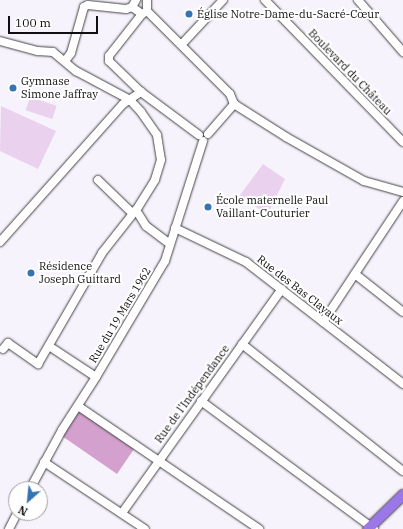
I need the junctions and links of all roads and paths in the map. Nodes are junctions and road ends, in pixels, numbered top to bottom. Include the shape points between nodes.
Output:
1 (148, 0) edge
2 (223, 0) edge
3 (265, 0) edge
4 (358, 0) edge
5 (87, 3) edge
6 (134, 4) edge
7 (145, 12) junction
8 (0, 41) edge
9 (182, 44) junction
10 (403, 52) edge
11 (65, 61) junction
12 (141, 92) junction
13 (130, 100) junction
14 (234, 104) junction
15 (203, 136) junction
16 (403, 142) edge
17 (98, 180) dead end
18 (403, 192) edge
19 (403, 201) edge
20 (134, 212) junction
21 (175, 228) junction
22 (0, 242) edge
23 (170, 244) junction
24 (355, 274) junction
25 (282, 289) junction
26 (403, 312) edge
27 (323, 322) junction
28 (242, 344) junction
29 (49, 346) junction
30 (4, 349) dead end
31 (96, 377) junction
32 (403, 383) edge
33 (201, 401) junction
34 (78, 406) junction
35 (158, 460) junction
36 (44, 462) junction
37 (403, 471) edge
38 (34, 481) edge
39 (403, 495) edge
40 (122, 513) junction
41 (370, 528) edge
42 (145, 529) edge
43 (259, 529) edge

1 - 7 street
2 - 9 street
3 - 16 street, Boulevard du Château
4 - 10 street
5 - 6 street via 126,10
5 - 11 street via 81,12 70,53
6 - 7 street
7 - 9 street
7 - 12 street via 108,58
8 - 11 street via 38,51 50,51
9 - 14 street via 230,94
11 - 13 street via 76,71
12 - 13 street
12 - 15 street
13 - 20 street via 157,135 161,148 160,170
13 - 22 street via 123,104
14 - 15 street
14 - 18 street via 364,181
15 - 21 street, Rue du 19 Mars 1962
17 - 20 street
19 - 24 street
20 - 23 street via 146,226
20 - 29 street via 102,253
21 - 23 street, Rue du 19 Mars 1962
21 - 25 street, Rue des Bas Clayaux via 246,262
23 - 31 street, Rue du 19 Mars 1962 via 165,261
24 - 26 street
24 - 27 street
25 - 27 street, Rue des Bas Clayaux
25 - 28 street, Rue de l'Indépendance
27 - 32 street, Rue des Bas Clayaux
28 - 33 street, Rue de l'Indépendance
28 - 37 street
29 - 30 street via 38,364 8,343
29 - 31 street
31 - 34 street, Rue du 19 Mars 1962
33 - 35 street, Rue de l'Indépendance
33 - 41 street
34 - 35 street
34 - 36 street, Rue du 19 Mars 1962
35 - 40 street, Rue de l'Indépendance
35 - 43 street
36 - 38 street, Rue du 19 Mars 1962
36 - 40 street
39 - 41 main road
40 - 42 street

